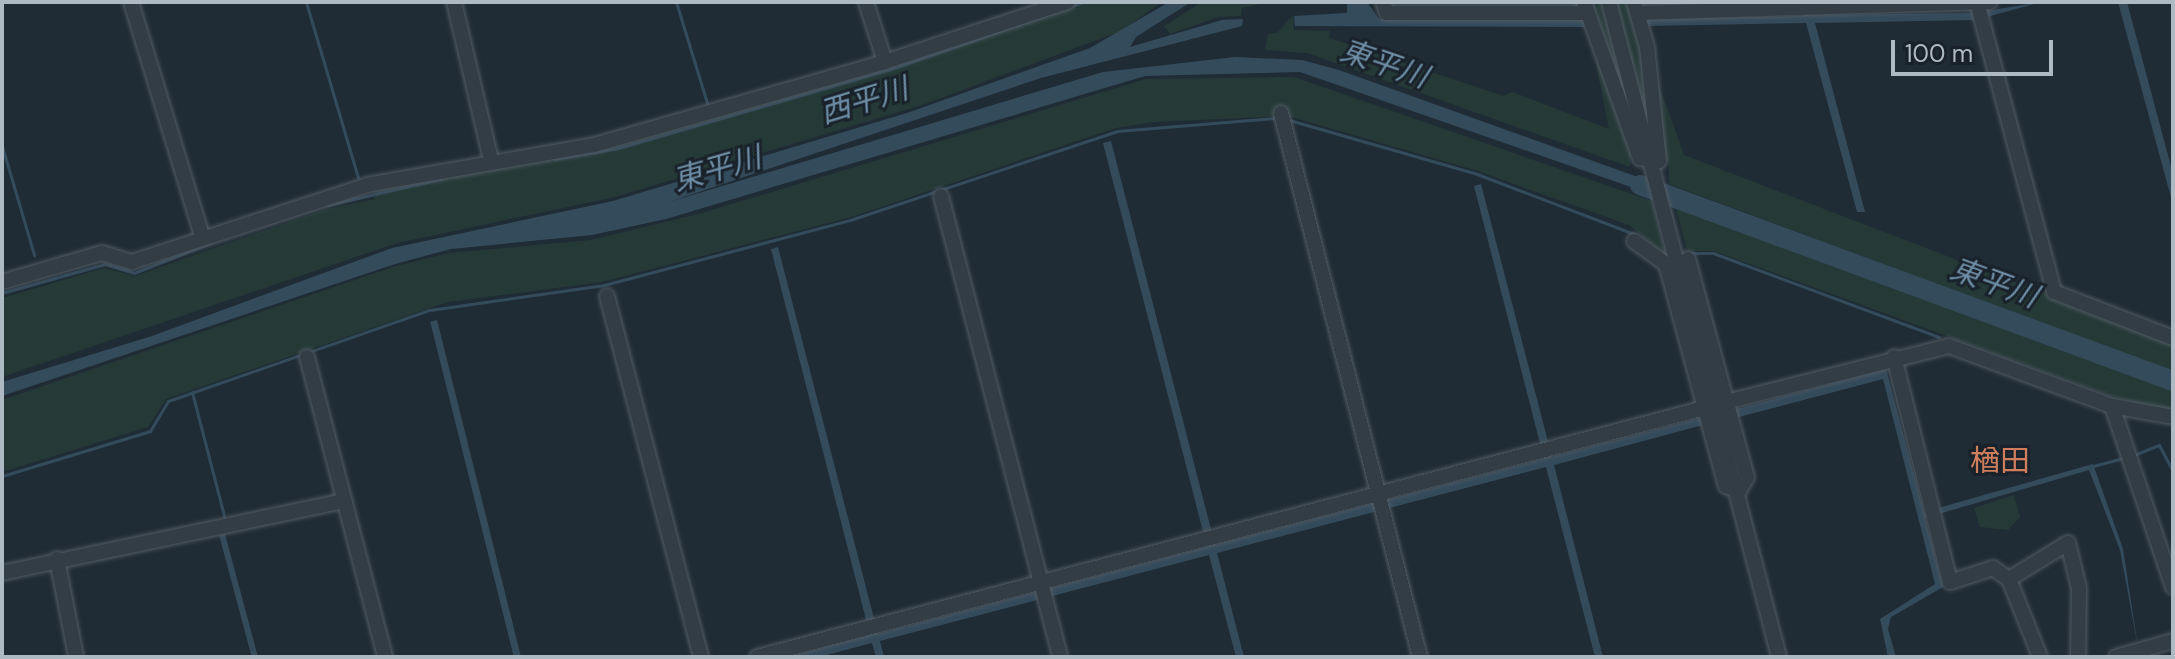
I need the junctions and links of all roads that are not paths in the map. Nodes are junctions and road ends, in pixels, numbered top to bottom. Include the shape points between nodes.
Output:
1 (131, 2) edge
2 (454, 2) edge
3 (866, 2) edge
4 (1067, 2) edge
5 (1383, 2) edge
6 (1609, 2) edge
7 (1982, 3) edge
8 (1586, 7) edge
9 (1635, 7) edge
10 (885, 62) junction
11 (1281, 113) dead end
12 (491, 160) junction
13 (1651, 160) junction
14 (941, 196) dead end
15 (202, 236) junction
16 (1634, 241) dead end
17 (1688, 259) dead end
18 (2, 282) edge
19 (607, 296) dead end
20 (2173, 338) edge
21 (307, 357) dead end
22 (1894, 357) junction
23 (1726, 402) junction
24 (2112, 406) junction
25 (1705, 408) junction
26 (2173, 417) edge
27 (1739, 491) junction
28 (345, 501) junction
29 (1381, 502) junction
30 (57, 559) junction
31 (2, 573) edge
32 (2009, 579) junction
33 (2173, 587) edge
34 (1043, 590) junction
35 (2173, 641) edge
36 (76, 657) edge
37 (385, 657) edge
38 (701, 657) edge
39 (757, 657) edge
40 (1060, 657) edge
41 (1420, 657) edge
42 (1779, 657) edge
43 (2040, 657) edge
44 (2078, 657) edge
45 (2116, 657) edge

1 - 15 street
2 - 12 street
3 - 10 street
4 - 10 street
5 - 8 street via 1387,13
6 - 13 street
7 - 9 street
7 - 20 street via 2054,292
8 - 13 street via 1640,158
9 - 13 street via 1661,152 1659,161
10 - 12 street via 594,145
11 - 29 street
12 - 15 street via 367,185
13 - 27 street
14 - 34 street
15 - 18 street via 132,262 102,253
16 - 25 street via 1666,264
17 - 23 street
19 - 38 street
21 - 28 street
22 - 23 street
22 - 24 street via 1949,346
22 - 32 street via 1950,582 1993,568
23 - 27 street via 1747,477
24 - 26 street
24 - 33 street
25 - 27 street via 1726,486
25 - 29 street
27 - 42 street
28 - 30 street
28 - 37 street
29 - 34 street via 1209,539
29 - 41 street
30 - 31 street
30 - 36 street
32 - 43 street
32 - 44 street via 2068,543 2079,588
34 - 39 street
34 - 40 street
35 - 45 street

